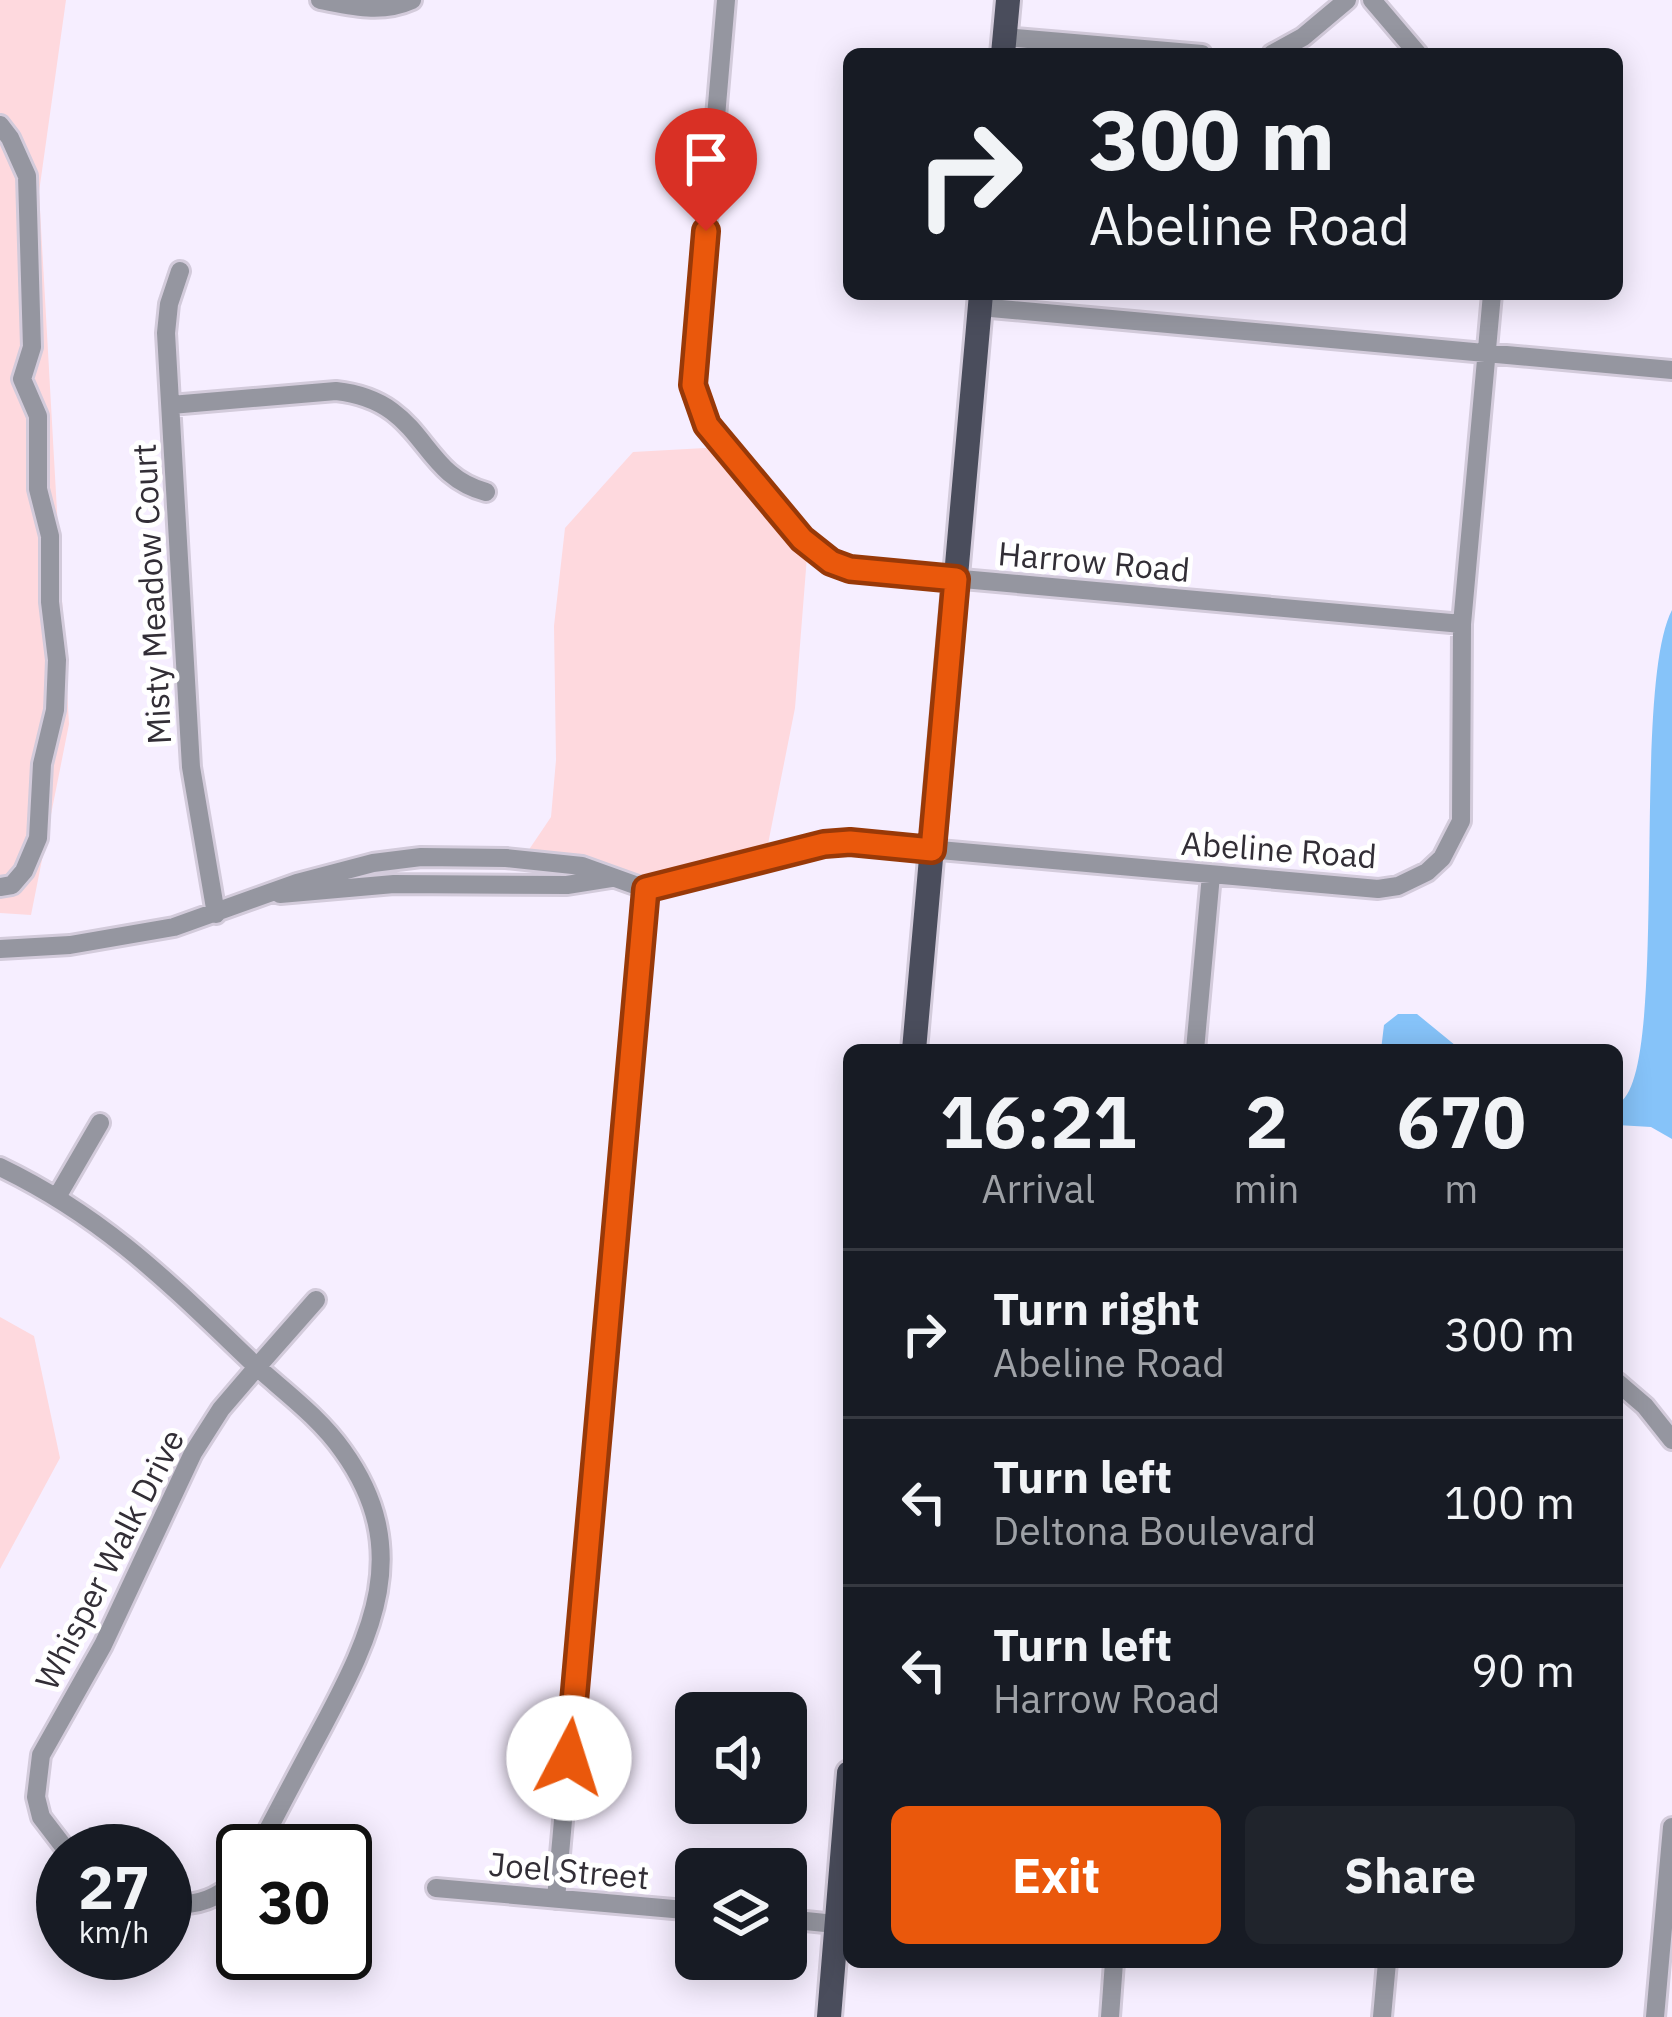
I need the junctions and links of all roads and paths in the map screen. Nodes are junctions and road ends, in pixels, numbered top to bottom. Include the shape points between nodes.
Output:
1 (320, 0) edge
2 (412, 0) edge
3 (726, 0) edge
4 (1008, 0) edge
5 (1347, 0) edge
6 (1372, 0) edge
7 (1003, 45) edge
8 (1069, 48) edge
9 (1283, 48) edge
10 (1413, 48) edge
11 (0, 125) edge
12 (180, 271) dead end
13 (1491, 300) edge
14 (981, 301) edge
15 (1487, 353) junction
16 (1672, 370) edge
17 (171, 405) junction
18 (486, 492) dead end
19 (956, 579) junction
20 (1462, 624) junction
21 (932, 850) junction
22 (1211, 874) junction
23 (614, 878) junction
24 (0, 887) edge
25 (646, 889) junction
26 (269, 894) junction
27 (216, 914) junction
28 (0, 949) edge
29 (915, 1044) edge
30 (1196, 1044) edge
31 (100, 1123) dead end
32 (0, 1167) edge
33 (57, 1197) junction
34 (316, 1300) dead end
35 (257, 1367) junction
36 (1623, 1387) edge
37 (1672, 1440) edge
38 (46, 1824) edge
39 (270, 1824) edge
40 (1672, 1827) edge
41 (843, 1842) edge
42 (436, 1888) dead end
43 (556, 1899) junction
44 (675, 1909) edge
45 (807, 1921) edge
46 (836, 1924) junction
47 (1114, 1968) edge
48 (1386, 1968) edge
49 (829, 2017) edge
50 (1110, 2017) edge
51 (1382, 2017) edge
52 (1654, 2017) edge

1 - 2 street via 384,9
3 - 19 street, Harrow Road via 693,369 698,406 813,550 850,569
4 - 7 main road
5 - 9 street
6 - 10 street
7 - 8 street
11 - 24 street via 28,176 32,347 22,379 38,416 57,660 38,838 24,871
12 - 17 street, Misty Meadow Court via 166,333
13 - 15 street, Abeline Road
14 - 15 street
14 - 19 main road
15 - 16 street
15 - 20 street, Abeline Road
17 - 18 street via 354,393 393,409 448,473
17 - 27 street, Misty Meadow Court via 191,767
19 - 20 street, Harrow Road
19 - 21 main road
20 - 22 street, Abeline Road via 1464,800 1442,858 1413,880 1378,889
21 - 22 street, Abeline Road
21 - 25 street, Abeline Road via 824,844
21 - 29 main road
22 - 30 street
23 - 25 street
23 - 26 street
23 - 26 street via 582,866 422,857
25 - 43 street
26 - 27 street
27 - 28 street via 70,945
31 - 33 street
32 - 33 street
33 - 35 street via 131,1247
34 - 35 street, Whisper Walk Drive
35 - 38 street, Whisper Walk Drive via 193,1453 104,1645 41,1755 36,1797
35 - 39 street via 325,1427 352,1466 374,1515 381,1580 362,1652
36 - 37 street
40 - 52 street
41 - 46 main road
42 - 43 street, Joel Street
43 - 44 street, Joel Street
45 - 46 street
46 - 49 main road
47 - 50 street
48 - 51 street

